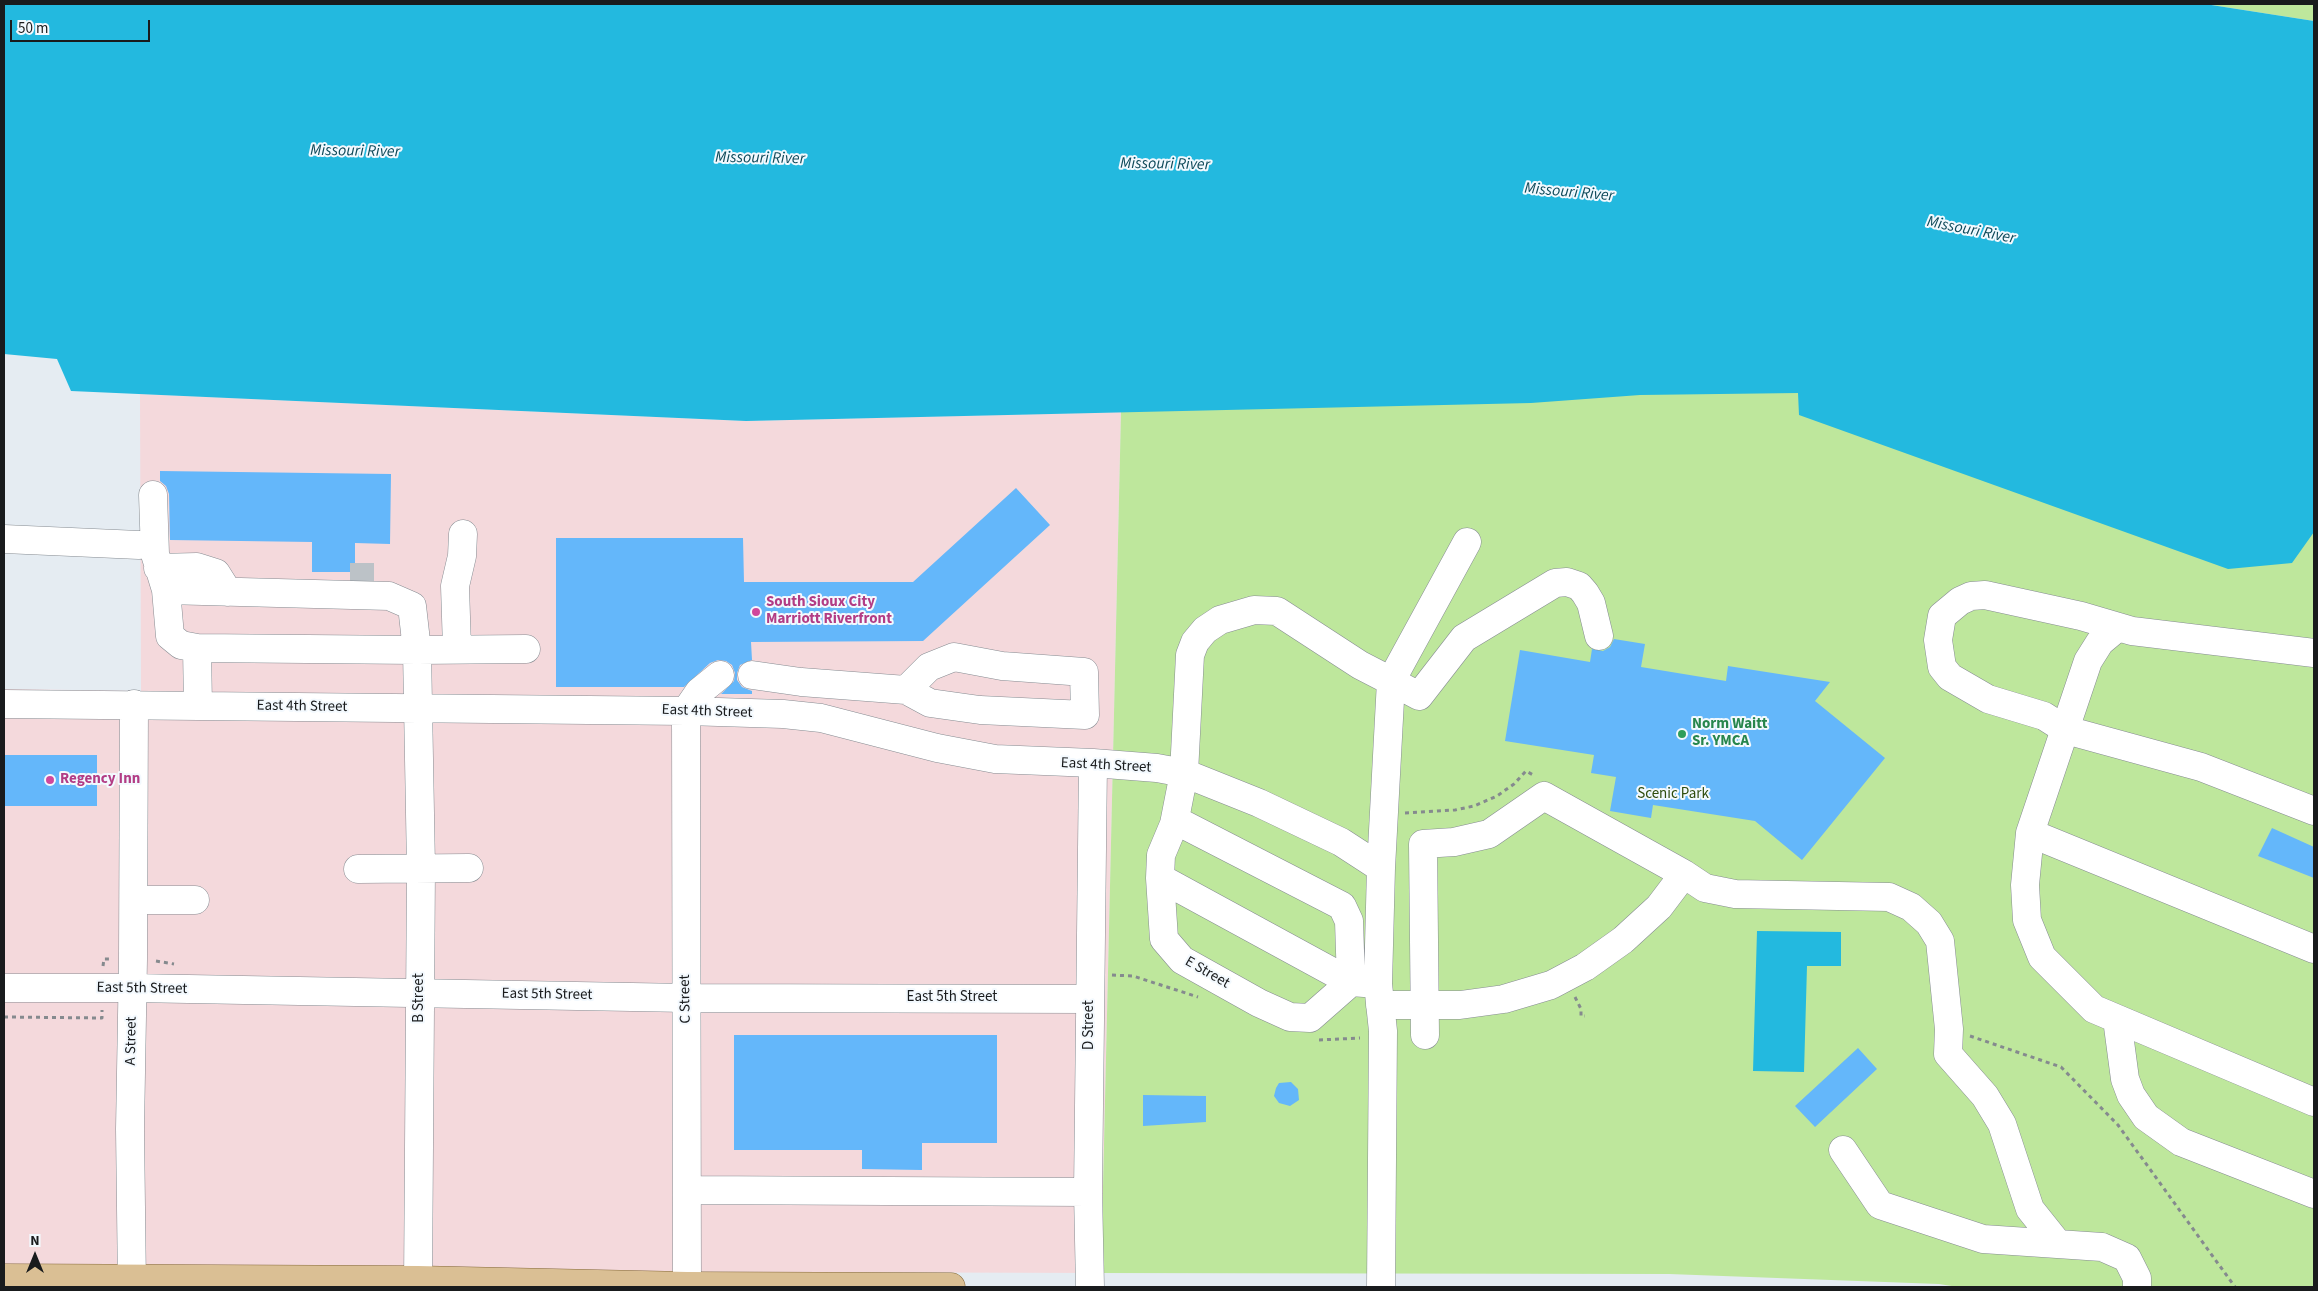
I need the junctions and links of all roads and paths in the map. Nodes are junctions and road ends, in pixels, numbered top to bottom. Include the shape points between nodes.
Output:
1 (154, 494) dead end
2 (463, 534) dead end
3 (4, 539) edge
4 (1467, 542) dead end
5 (139, 545) dead end
6 (162, 579) junction
7 (328, 595) junction
8 (412, 606) junction
9 (2118, 627) junction
10 (1599, 636) dead end
11 (197, 648) junction
12 (457, 648) junction
13 (526, 649) dead end
14 (417, 650) junction
15 (2314, 653) edge
16 (720, 675) dead end
17 (752, 675) dead end
18 (782, 679) junction
19 (1391, 681) junction
20 (906, 690) junction
21 (4, 704) edge
22 (134, 704) junction
23 (198, 706) junction
24 (419, 709) junction
25 (686, 711) junction
26 (783, 714) junction
27 (2066, 730) junction
28 (1093, 763) junction
29 (1184, 773) junction
30 (2314, 811) edge
31 (1175, 820) junction
32 (2030, 833) junction
33 (421, 868) junction
34 (469, 868) dead end
35 (1381, 868) junction
36 (358, 869) dead end
37 (1684, 874) junction
38 (1160, 878) junction
39 (134, 900) junction
40 (194, 900) dead end
41 (2314, 949) edge
42 (1351, 982) junction
43 (4, 988) edge
44 (133, 988) junction
45 (420, 993) junction
46 (1379, 995) junction
47 (1575, 997) dead end
48 (687, 998) junction
49 (1090, 998) junction
50 (102, 1005) dead end
51 (1423, 1005) junction
52 (1584, 1016) dead end
53 (4, 1017) edge
54 (2117, 1018) junction
55 (1425, 1035) dead end
56 (2314, 1102) edge
57 (1843, 1150) dead end
58 (687, 1190) junction
59 (1088, 1192) junction
60 (2314, 1194) edge
61 (2058, 1244) junction
62 (4, 1278) edge
63 (132, 1282) edge
64 (418, 1284) edge
65 (686, 1287) edge
66 (951, 1287) edge
67 (1090, 1287) edge
68 (1381, 1287) edge
69 (2137, 1287) edge

1 - 6 street via 155,554
2 - 12 street via 462,556 454,586
3 - 5 street
4 - 19 street
6 - 7 street via 228,592
6 - 11 street via 170,636 181,644
7 - 8 street via 389,596
7 - 8 street via 334,582 362,578 400,585
8 - 14 street, B Street
9 - 15 street
9 - 27 street via 2100,642 2088,661
9 - 27 street via 1985,595 1970,596 1942,616 1938,640 1942,667 1950,677 1988,699 2044,716
10 - 19 street, E Street via 1586,593 1579,586 1567,582 1554,583 1464,638 1420,696
11 - 14 street
11 - 23 street
12 - 13 street
12 - 14 street
14 - 24 street, B Street
16 - 25 street via 700,692
17 - 18 street
18 - 20 street
18 - 26 street
19 - 29 street, E Street via 1277,612 1254,610 1220,620 1195,642 1190,656
19 - 35 street
20 - 20 street via 930,703 972,709 1085,715 1084,672 1002,666 954,657 929,667
21 - 22 street, East 4th Street
22 - 23 street, East 4th Street
22 - 39 street, A Street
23 - 24 street, East 4th Street
24 - 25 street, East 4th Street
24 - 33 street, B Street
25 - 26 street, East 4th Street
25 - 48 street, C Street
26 - 28 street, East 4th Street via 821,718 937,748 995,759
27 - 30 street via 2201,767
27 - 32 street
28 - 29 street, East 4th Street
28 - 49 street, D Street
29 - 31 street, E Street
29 - 35 street, East 4th Street via 1259,803 1340,842
31 - 38 street, E Street via 1161,855
31 - 42 street via 1342,906 1349,921
32 - 41 street
32 - 54 street via 2024,885 2027,920 2042,957 2094,1009
33 - 34 street
33 - 36 street
33 - 45 street, B Street
35 - 46 street
37 - 51 street via 1659,907 1623,940 1551,985 1504,1000
37 - 51 street via 1544,796 1489,834 1454,842 1423,844
37 - 61 street via 1705,888 1735,894 1889,897 1911,907 1929,923 1940,941 1949,1029 1948,1054 1985,1096 2002,1124 2030,1209
38 - 42 street
38 - 42 street, E Street via 1164,939 1182,960 1259,1003 1290,1017 1310,1018
39 - 40 street
39 - 44 street, A Street
42 - 46 street
43 - 44 street, East 5th Street
44 - 45 street, East 5th Street
44 - 63 street, A Street via 130,1129
45 - 48 street, East 5th Street
45 - 64 street, B Street
46 - 51 street
46 - 68 street via 1382,1031
47 - 52 path via 1581,1016
48 - 49 street, East 5th Street
48 - 58 street, C Street
49 - 59 street, D Street
50 - 53 path via 102,1018
51 - 55 street
54 - 56 street
54 - 60 street via 2124,1079 2146,1117 2181,1142
57 - 61 street via 1880,1205 1983,1239
58 - 59 street
58 - 65 street, C Street
59 - 67 street, D Street
61 - 69 street via 2102,1247 2127,1258 2137,1278
62 - 63 main road
63 - 64 main road
64 - 65 main road
65 - 66 main road

